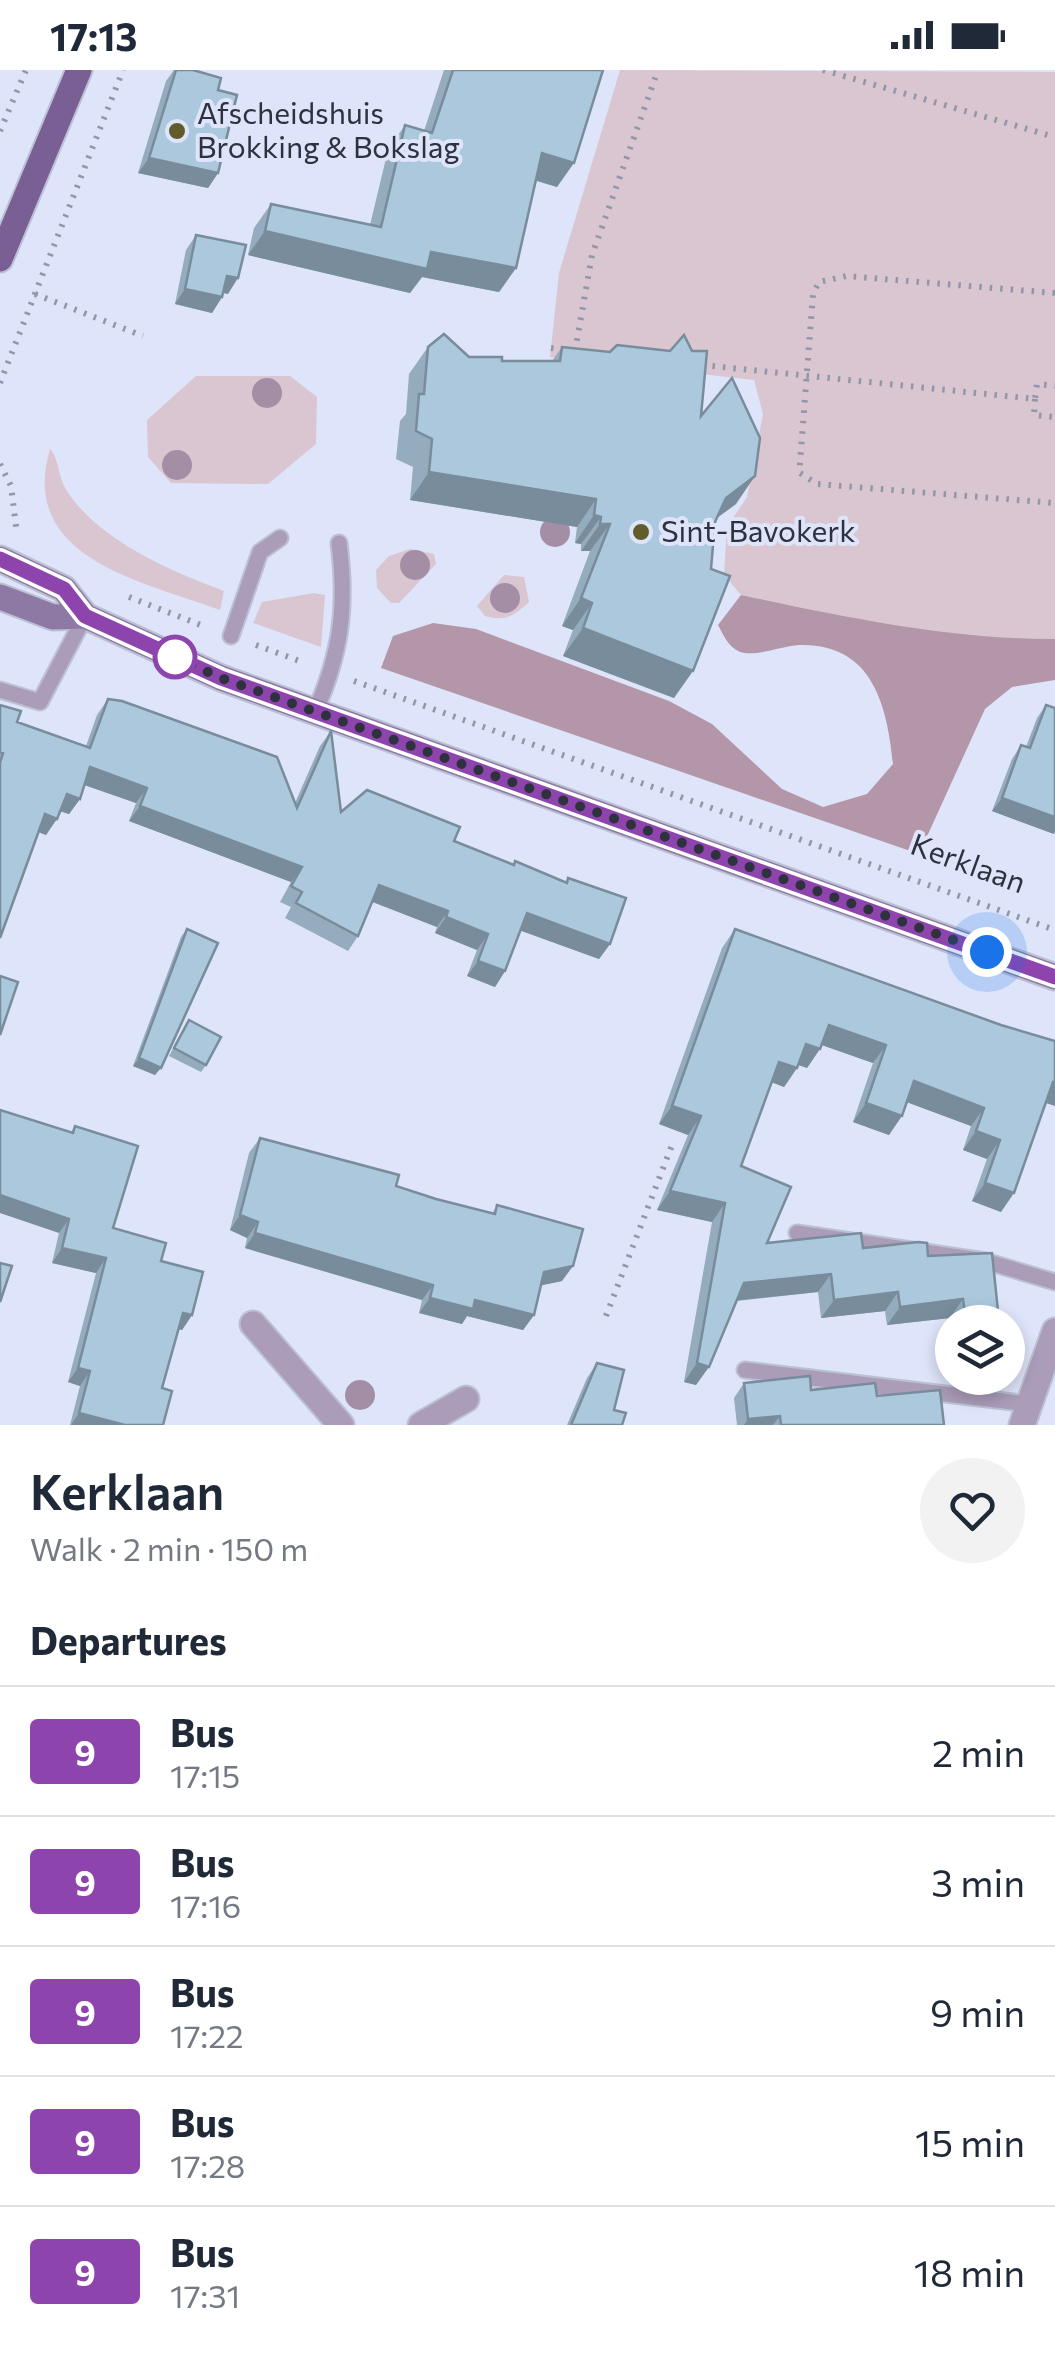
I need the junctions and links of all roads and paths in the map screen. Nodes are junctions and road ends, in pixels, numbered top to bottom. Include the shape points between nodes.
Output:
1 (26, 70) edge
2 (79, 70) edge
3 (123, 70) edge
4 (658, 70) edge
5 (823, 70) edge
6 (0, 132) edge
7 (1055, 137) edge
8 (0, 260) edge
9 (35, 294) junction
10 (1055, 294) edge
11 (143, 336) dead end
12 (551, 348) dead end
13 (574, 351) junction
14 (594, 353) edge
15 (690, 363) edge
16 (806, 376) junction
17 (0, 382) edge
18 (1055, 386) edge
19 (1036, 399) junction
20 (1055, 417) edge
21 (0, 464) edge
22 (1055, 503) edge
23 (280, 538) dead end
24 (339, 544) dead end
25 (9, 551) edge
26 (114, 592) dead end
27 (0, 597) edge
28 (85, 616) junction
29 (231, 636) junction
30 (332, 674) junction
31 (0, 690) edge
32 (315, 712) junction
33 (1055, 930) edge
34 (1055, 977) edge
35 (672, 1145) dead end
36 (797, 1233) dead end
37 (1055, 1282) edge
38 (606, 1316) dead end
39 (253, 1324) dead end
40 (1055, 1331) edge
41 (745, 1370) dead end
42 (466, 1399) dead end
43 (1025, 1414) edge
44 (341, 1425) edge
45 (422, 1425) edge

1 - 6 path
2 - 8 main road
3 - 9 path
4 - 13 path via 592,256
5 - 7 path
9 - 11 path
9 - 17 path
10 - 16 path via 829,276 812,294
12 - 13 path
13 - 14 path
15 - 16 path
16 - 19 path
16 - 22 path via 800,463 807,480
18 - 19 path via 1037,384
19 - 20 path via 1034,415
21 - 25 path via 14,500
23 - 29 lane via 260,552
24 - 30 lane via 344,582
25 - 28 street via 64,589
26 - 29 path, Kerklaan
27 - 28 street via 53,617
28 - 31 lane via 40,702
28 - 32 street
29 - 30 path, Kerklaan
30 - 32 lane
30 - 33 path, Kerklaan
32 - 34 street
35 - 38 path
36 - 37 lane via 985,1261
39 - 44 street
40 - 43 street
41 - 43 lane
42 - 45 street

